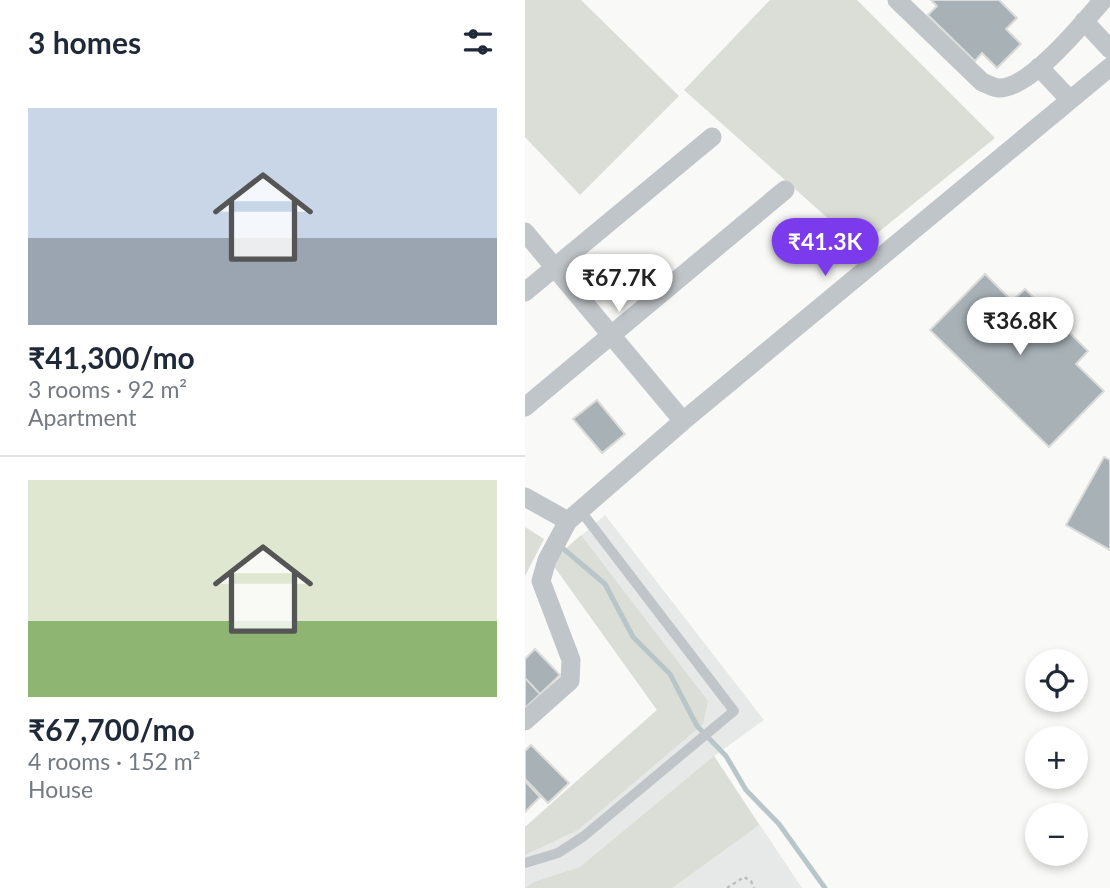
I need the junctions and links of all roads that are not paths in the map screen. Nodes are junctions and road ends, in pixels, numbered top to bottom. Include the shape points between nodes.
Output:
1 (897, 0) edge
2 (1103, 0) edge
3 (1084, 21) junction
4 (1110, 49) edge
5 (1038, 67) junction
6 (1110, 67) edge
7 (1070, 100) junction
8 (712, 137) dead end
9 (785, 190) dead end
10 (525, 232) edge
11 (555, 268) junction
12 (525, 292) edge
13 (611, 335) junction
14 (525, 407) edge
15 (683, 421) junction
16 (525, 497) edge
17 (567, 527) junction
18 (525, 721) edge
19 (525, 863) edge

1 - 5 street via 982,82 998,88 1014,84
2 - 3 street
3 - 4 street
3 - 5 street
5 - 7 street
6 - 7 street
7 - 15 street
8 - 11 street
9 - 13 street
10 - 11 street
11 - 12 street
11 - 13 street
13 - 14 street
13 - 15 street
15 - 17 street
16 - 17 street
17 - 18 street via 541,581 571,660 570,681
17 - 19 lane via 734,711 571,845

